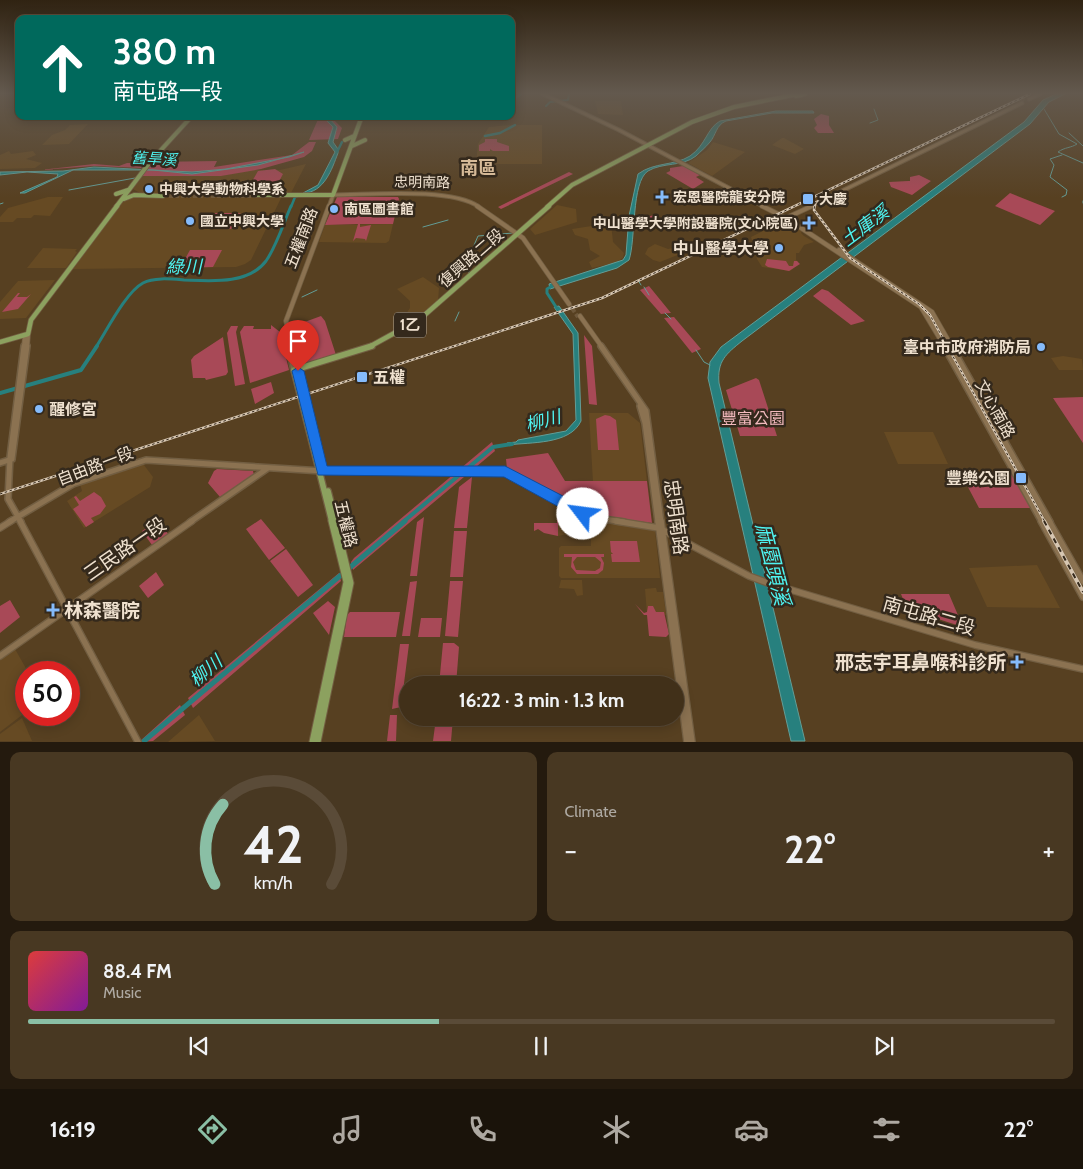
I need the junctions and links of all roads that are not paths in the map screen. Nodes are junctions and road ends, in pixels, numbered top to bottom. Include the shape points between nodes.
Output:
1 (180, 129) edge
2 (357, 129) edge
3 (614, 129) edge
4 (616, 129) edge
5 (679, 129) edge
6 (682, 129) edge
7 (965, 129) edge
8 (355, 136) junction
9 (351, 145) junction
10 (648, 145) junction
11 (125, 195) junction
12 (135, 195) junction
13 (164, 195) tunnel mouth
14 (255, 195) tunnel mouth
15 (292, 195) junction
16 (332, 195) junction
17 (786, 217) junction
18 (519, 234) junction
19 (854, 262) junction
20 (570, 304) tunnel mouth
21 (579, 317) tunnel mouth
22 (27, 334) junction
23 (0, 341) edge
24 (296, 371) junction
25 (12, 460) junction
26 (0, 464) edge
27 (268, 468) junction
28 (321, 471) junction
29 (469, 472) joint
30 (17, 518) junction
31 (0, 528) edge
32 (661, 529) junction
33 (347, 576) junction
34 (1083, 581) edge
35 (1083, 597) edge
36 (67, 608) junction
37 (0, 656) edge
38 (1083, 669) edge
39 (138, 742) edge
40 (313, 742) edge
41 (317, 742) edge
42 (687, 742) edge
43 (692, 742) edge

1 - 11 main road
2 - 8 main road, 五權南路
3 - 10 main road
4 - 10 main road
5 - 10 main road, 1乙
6 - 10 main road, 1乙
7 - 17 main road
8 - 9 main road, 五權南路
8 - 9 main road via 365,140
9 - 16 main road, 五權南路
10 - 17 main road
10 - 18 main road, 復興路二段 / 1乙 via 572,185
11 - 11 main road via 116,195
11 - 12 main road
11 - 12 main road
11 - 22 main road via 31,320
12 - 13 main road
14 - 15 main road
15 - 16 main road, 忠明南路
15 - 16 main road, 忠明南路
16 - 18 main road, 忠明南路 via 458,197 477,204
16 - 24 main road, 五權南路 via 283,321
17 - 19 main road
18 - 20 main road, 忠明南路
18 - 24 main road, 復興路二段 / 1乙 via 420,322 374,348
19 - 34 main road, 文心南路 via 932,312
19 - 35 main road, 文心南路 via 927,314
21 - 32 main road, 忠明南路 via 642,408
22 - 23 main road
22 - 25 main road
24 - 28 main road, 五權路
25 - 26 main road
25 - 30 main road via 8,499
27 - 28 main road, 自由路一段
27 - 30 main road, 自由路一段 via 146,460 73,484
27 - 36 main road, 三民路一段
28 - 29 main road, 自由路一段
28 - 33 main road, 五權路
29 - 32 main road, 南屯路二段 via 505,471 590,517
30 - 31 main road, 自由路一段
30 - 36 main road
32 - 38 main road, 南屯路二段 via 768,584 974,645
32 - 42 main road, 忠明南路
32 - 43 main road, 忠明南路
33 - 40 main road
33 - 41 main road via 350,585
36 - 37 main road, 三民路一段
36 - 39 main road

